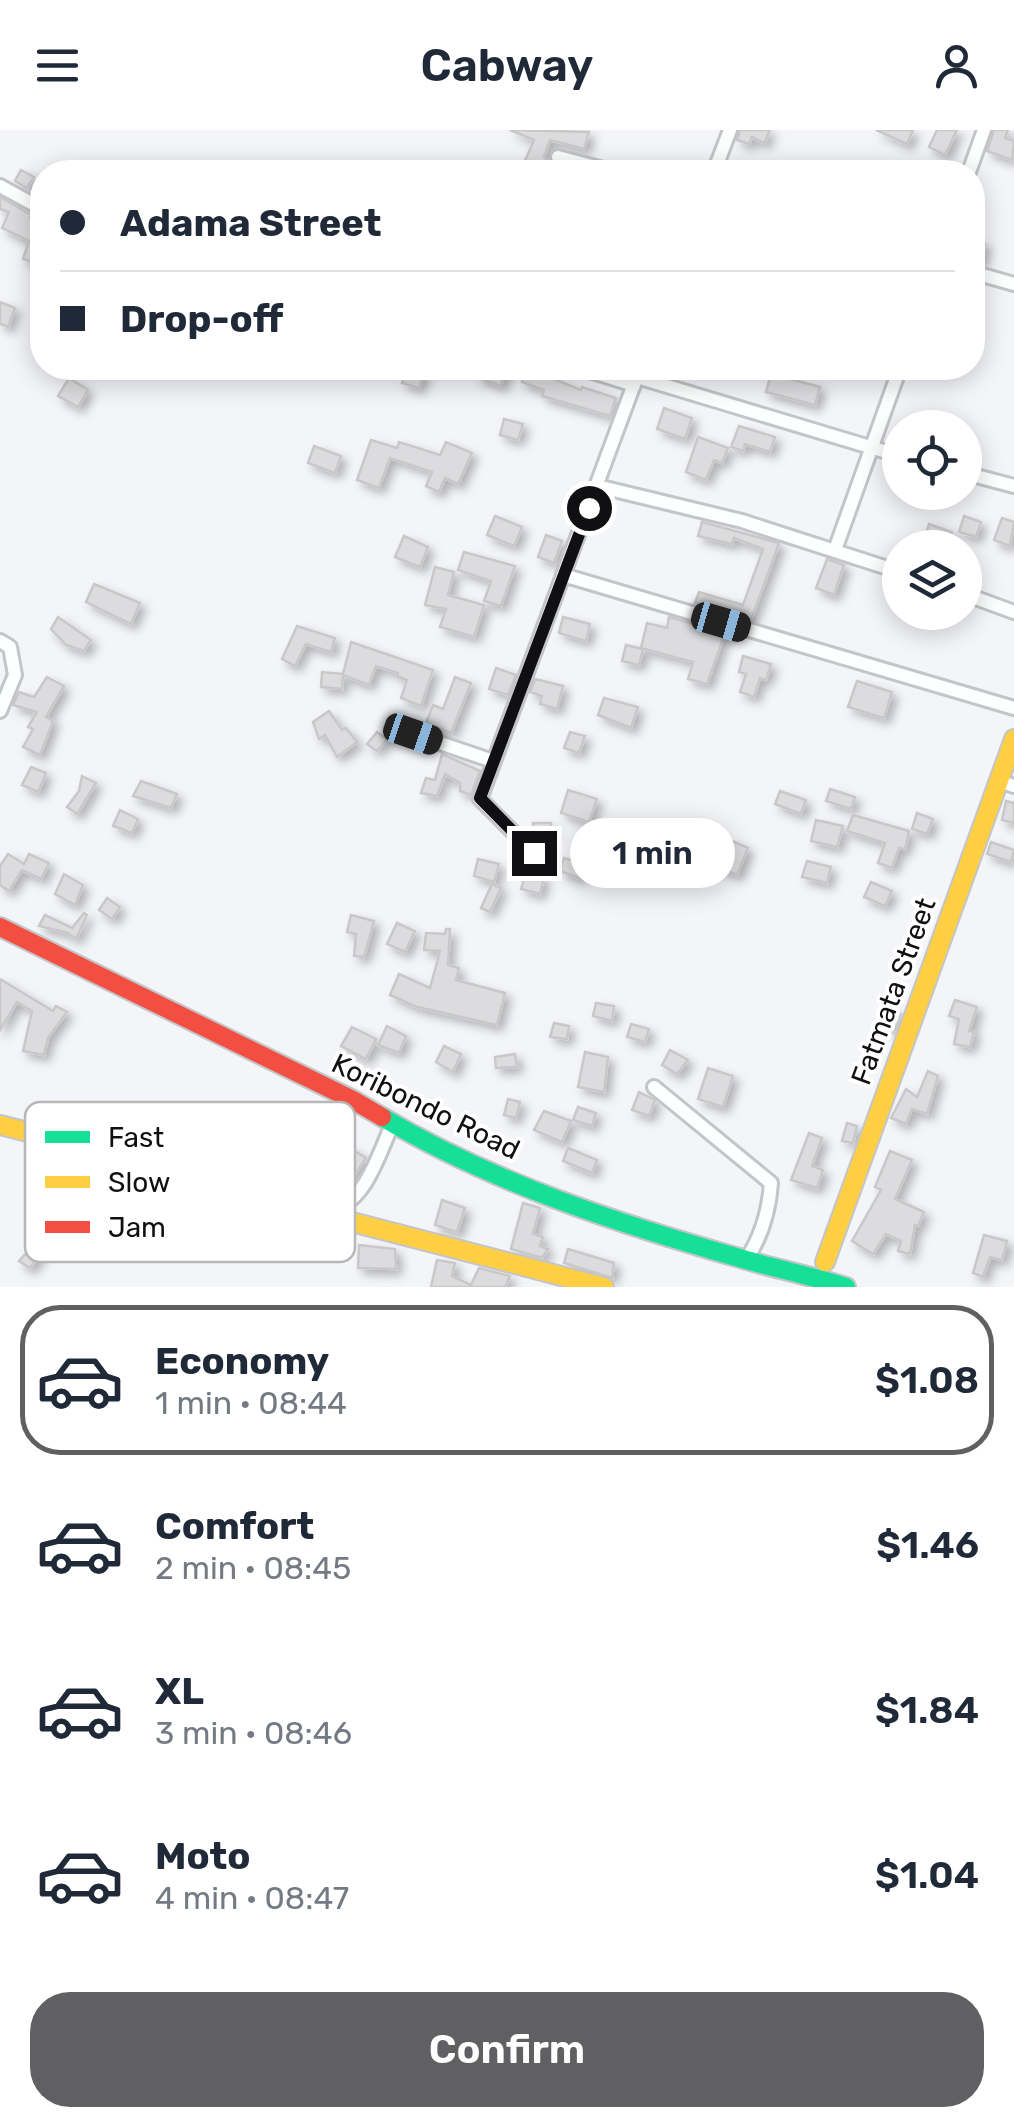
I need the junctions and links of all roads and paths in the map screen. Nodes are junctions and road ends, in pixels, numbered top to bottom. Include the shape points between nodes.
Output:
1 (730, 130) edge
2 (984, 130) edge
3 (558, 157) dead end
4 (569, 160) edge
5 (719, 160) edge
6 (973, 160) edge
7 (0, 186) edge
8 (30, 202) edge
9 (985, 276) edge
10 (1014, 284) edge
11 (636, 380) edge
12 (647, 380) edge
13 (896, 380) edge
14 (872, 448) junction
15 (882, 451) edge
16 (982, 478) edge
17 (597, 486) junction
18 (1014, 486) edge
19 (835, 550) junction
20 (882, 566) edge
21 (563, 575) junction
22 (982, 600) edge
23 (1014, 612) edge
24 (0, 641) edge
25 (1014, 708) edge
26 (0, 712) edge
27 (413, 734) dead end
28 (1014, 739) edge
29 (494, 762) junction
30 (1006, 783) edge
31 (534, 853) dead end
32 (0, 926) edge
33 (654, 1087) dead end
34 (0, 1125) edge
35 (392, 1125) junction
36 (25, 1131) edge
37 (355, 1197) edge
38 (355, 1223) edge
39 (746, 1260) junction
40 (825, 1262) dead end
41 (790, 1278) edge
42 (604, 1287) edge
43 (846, 1287) edge

1 - 5 street
2 - 6 street
3 - 4 street
7 - 8 street
9 - 10 street
11 - 17 street
12 - 14 street
13 - 14 street
14 - 15 street
14 - 19 street
16 - 18 street
17 - 19 street
17 - 21 street
19 - 20 street
21 - 25 street
21 - 29 street
22 - 23 street
24 - 26 street via 10,647 15,675
27 - 29 street
28 - 30 main road, Fatmata Street
29 - 31 street via 480,798
30 - 40 main road, Fatmata Street
32 - 35 main road, Koribondo Road
33 - 39 street via 770,1183 770,1205
34 - 36 main road
35 - 37 street
35 - 39 main road, Koribondo Road via 577,1205
38 - 42 main road
39 - 41 main road, Koribondo Road
41 - 43 main road, Koribondo Road

